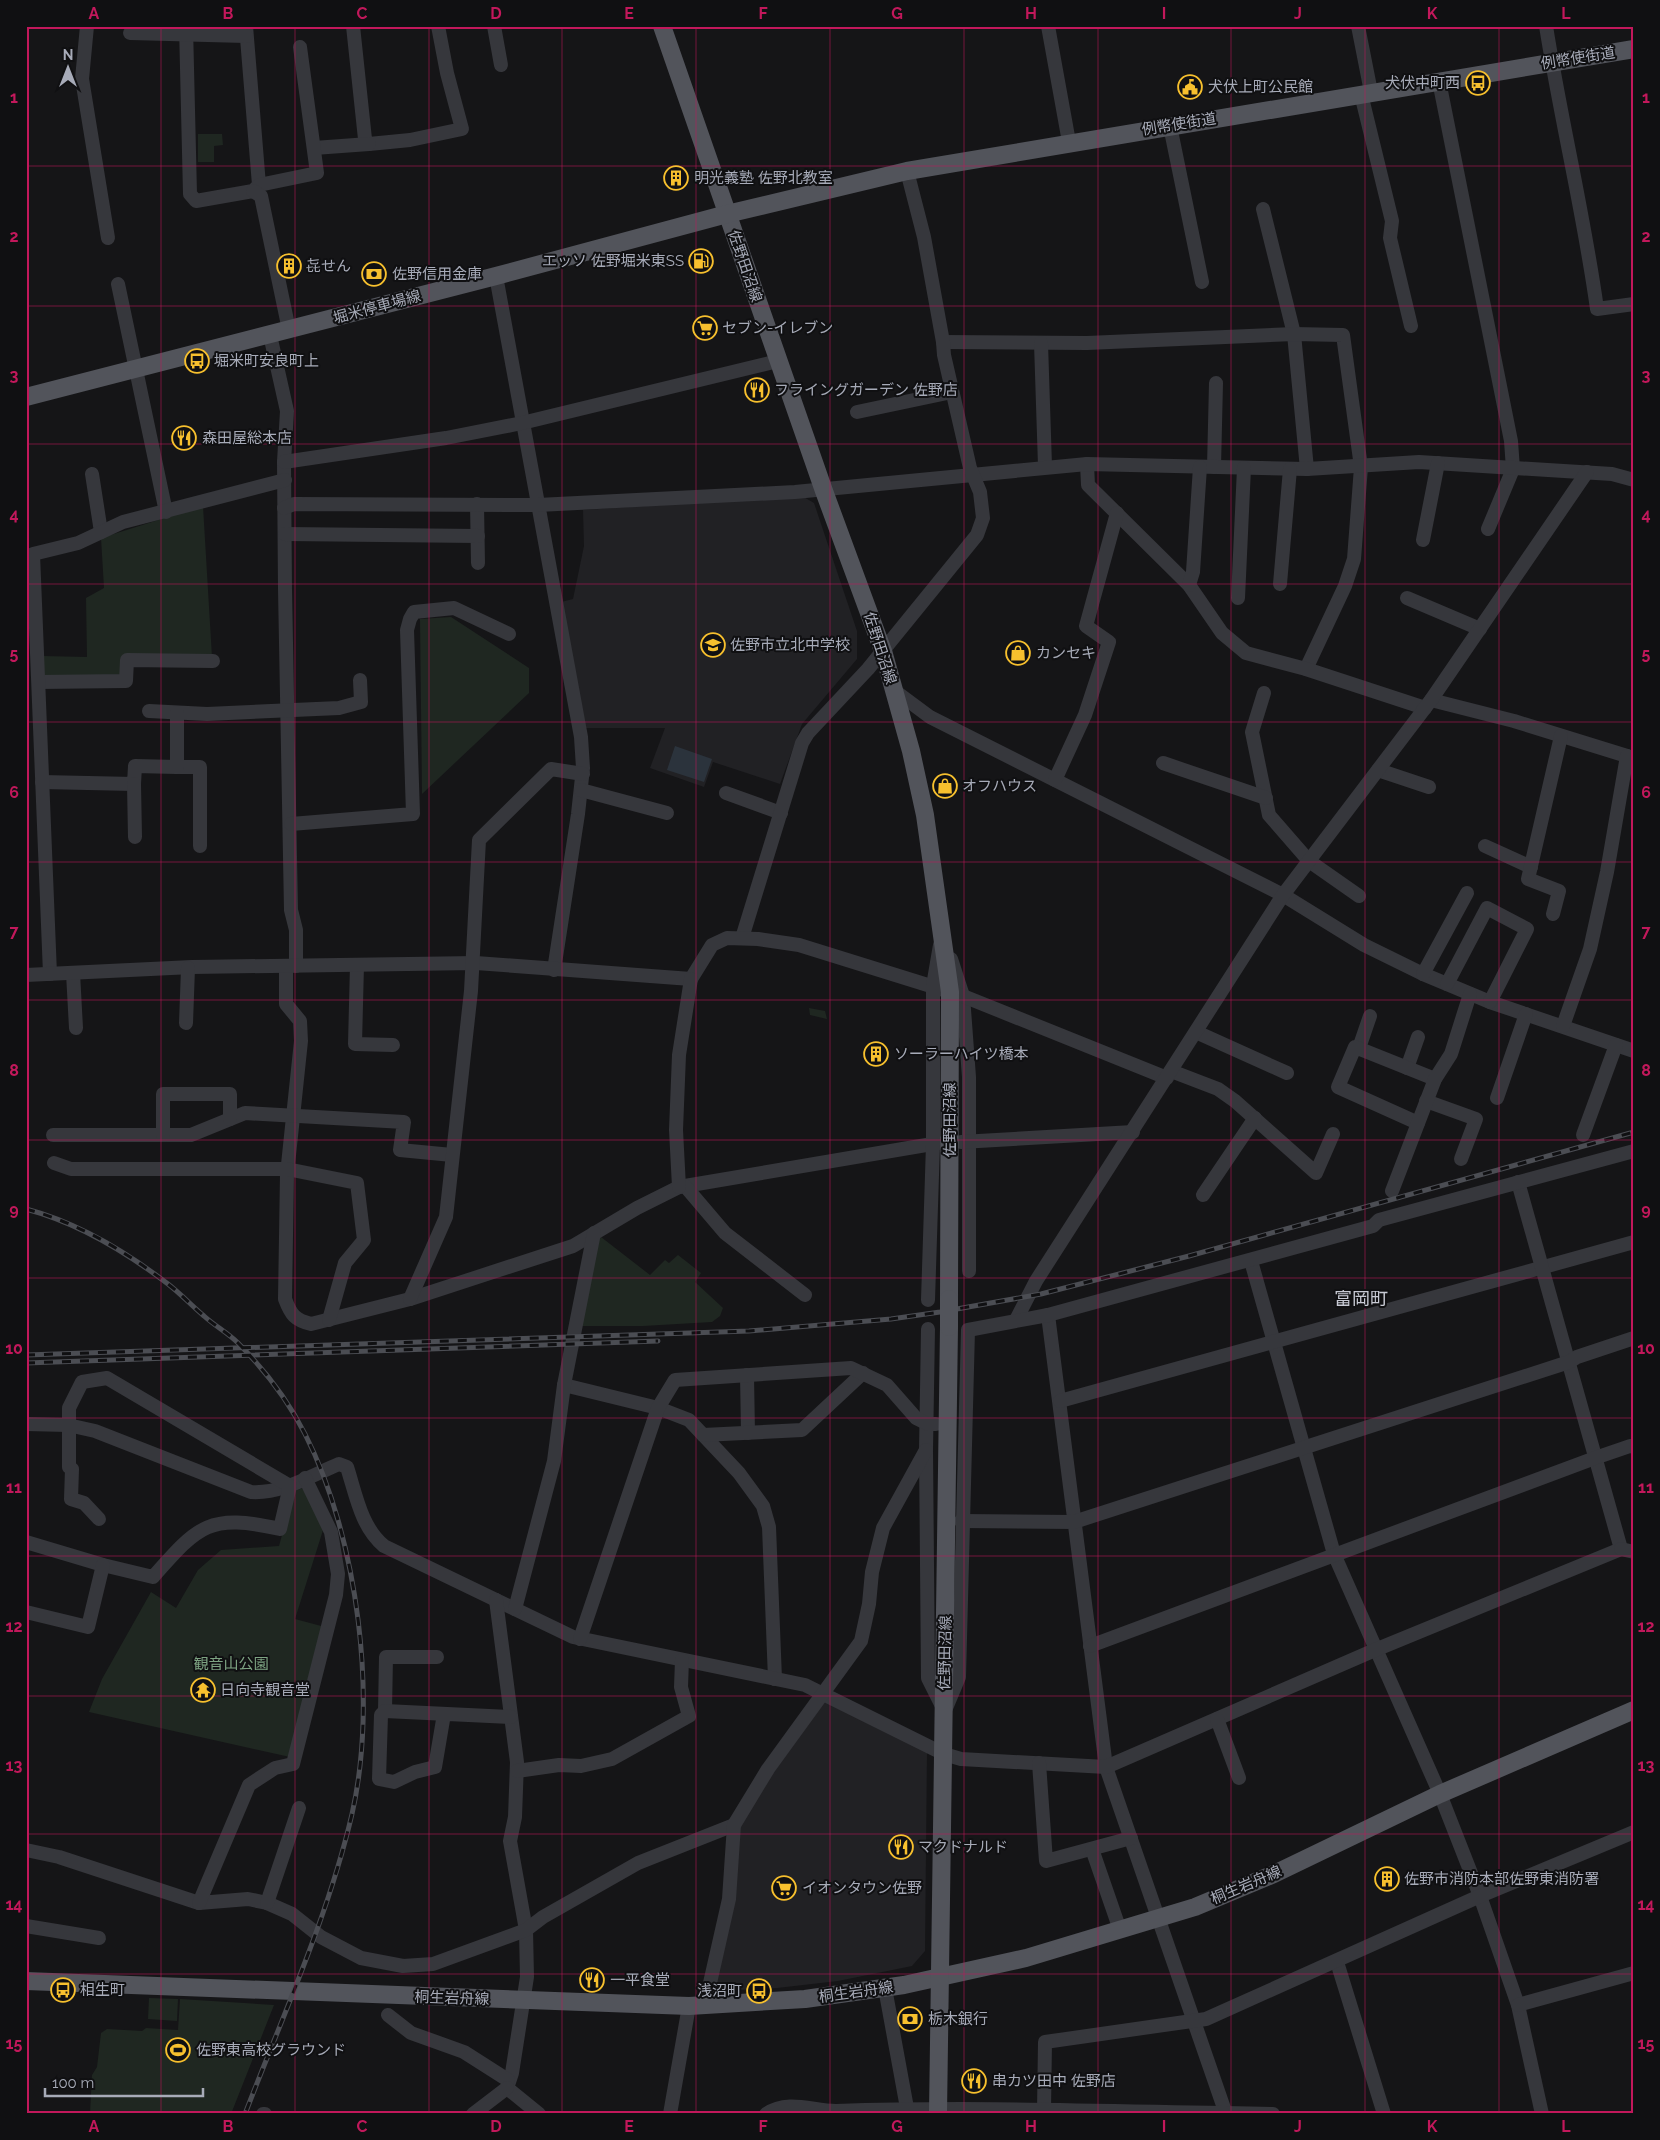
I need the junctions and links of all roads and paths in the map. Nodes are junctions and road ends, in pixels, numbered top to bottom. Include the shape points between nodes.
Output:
1 (87, 26) edge
2 (353, 26) edge
3 (438, 26) edge
4 (494, 26) edge
5 (662, 26) edge
6 (1048, 26) edge
7 (1358, 26) edge
8 (1546, 26) edge
9 (186, 31) edge
10 (246, 31) edge
11 (130, 33) dead end
12 (300, 47) dead end
13 (1634, 49) edge
14 (1552, 63) junction
15 (501, 64) dead end
16 (1439, 81) junction
17 (1366, 93) junction
18 (1170, 126) junction
19 (1069, 142) junction
20 (369, 144) junction
21 (314, 148) junction
22 (907, 171) junction
23 (256, 188) junction
24 (1263, 209) dead end
25 (727, 214) junction
26 (108, 238) dead end
27 (496, 276) junction
28 (1202, 282) dead end
29 (118, 284) dead end
30 (1634, 304) edge
31 (1411, 326) dead end
32 (289, 330) junction
33 (1294, 334) junction
34 (270, 335) junction
35 (943, 342) junction
36 (1041, 343) junction
37 (778, 360) junction
38 (136, 369) junction
39 (1216, 383) dead end
40 (952, 392) junction
41 (26, 397) edge
42 (857, 412) dead end
43 (522, 423) junction
44 (284, 462) junction
45 (1087, 464) junction
46 (1438, 464) junction
47 (1045, 466) junction
48 (1200, 467) junction
49 (1214, 467) junction
50 (1361, 467) junction
51 (1244, 468) junction
52 (1513, 468) junction
53 (1290, 469) junction
54 (1307, 469) junction
55 (1587, 472) junction
56 (92, 474) dead end
57 (974, 475) junction
58 (285, 480) junction
59 (1634, 480) edge
60 (824, 490) junction
61 (477, 504) junction
62 (538, 505) junction
63 (284, 508) junction
64 (166, 512) junction
65 (1118, 513) junction
66 (1488, 529) dead end
67 (101, 532) junction
68 (285, 534) junction
69 (478, 536) junction
70 (1423, 540) dead end
71 (478, 563) dead end
72 (1280, 584) dead end
73 (1189, 585) junction
74 (1238, 598) dead end
75 (1407, 598) dead end
76 (1480, 629) junction
77 (509, 634) dead end
78 (883, 651) junction
79 (213, 662) dead end
80 (1306, 669) junction
81 (360, 680) dead end
82 (39, 682) junction
83 (895, 692) junction
84 (1264, 693) dead end
85 (1428, 704) junction
86 (287, 710) junction
87 (149, 711) dead end
88 (177, 713) junction
89 (1561, 736) junction
90 (1632, 757) edge
91 (1163, 763) dead end
92 (177, 767) junction
93 (1378, 770) junction
94 (583, 774) junction
95 (1055, 780) junction
96 (42, 782) junction
97 (134, 784) junction
98 (1429, 787) dead end
99 (581, 790) junction
100 (726, 793) dead end
101 (1266, 798) junction
102 (667, 813) dead end
103 (781, 813) junction
104 (291, 824) junction
105 (135, 837) dead end
106 (200, 846) dead end
107 (1485, 846) dead end
108 (1309, 860) junction
109 (1531, 867) junction
110 (1467, 893) dead end
111 (1284, 894) junction
112 (1359, 896) dead end
113 (1553, 914) dead end
114 (742, 938) junction
115 (472, 963) junction
116 (357, 965) junction
117 (292, 966) junction
118 (188, 968) junction
119 (554, 970) junction
120 (73, 973) junction
121 (50, 974) junction
122 (1423, 974) junction
123 (26, 975) edge
124 (691, 979) junction
125 (1447, 984) junction
126 (949, 991) junction
127 (1470, 994) junction
128 (1490, 1002) junction
129 (1526, 1014) junction
130 (1370, 1016) dead end
131 (186, 1023) dead end
132 (1563, 1026) junction
133 (76, 1028) dead end
134 (1196, 1032) junction
135 (1418, 1037) dead end
136 (393, 1045) dead end
137 (1616, 1045) junction
138 (1359, 1048) junction
139 (1634, 1051) edge
140 (1407, 1068) junction
141 (1287, 1073) dead end
142 (1169, 1074) junction
143 (1435, 1079) junction
144 (1496, 1098) dead end
145 (1426, 1101) junction
146 (294, 1117) junction
147 (1255, 1118) junction
148 (230, 1119) junction
149 (1418, 1123) junction
150 (1133, 1132) junction
151 (1334, 1134) dead end
152 (53, 1135) dead end
153 (163, 1135) junction
154 (1583, 1135) dead end
155 (965, 1142) junction
156 (936, 1143) junction
157 (1634, 1151) edge
158 (452, 1155) junction
159 (1461, 1159) dead end
160 (54, 1163) dead end
161 (287, 1169) junction
162 (1518, 1182) junction
163 (682, 1187) junction
164 (1392, 1191) dead end
165 (1203, 1195) dead end
166 (594, 1233) junction
167 (1634, 1242) edge
168 (1251, 1261) junction
169 (1542, 1268) junction
170 (969, 1271) dead end
171 (804, 1295) dead end
172 (410, 1299) junction
173 (928, 1300) dead end
174 (1048, 1315) junction
175 (329, 1320) junction
176 (1016, 1320) junction
177 (928, 1329) dead end
178 (1634, 1338) edge
179 (1274, 1342) junction
180 (1569, 1362) junction
181 (863, 1373) junction
182 (747, 1375) junction
183 (564, 1385) junction
184 (1060, 1401) junction
185 (658, 1408) junction
186 (26, 1424) edge
187 (932, 1424) junction
188 (68, 1425) junction
189 (748, 1432) junction
190 (703, 1435) junction
191 (1305, 1448) junction
192 (1634, 1448) edge
193 (926, 1450) junction
194 (1595, 1458) junction
195 (305, 1478) junction
196 (290, 1486) junction
197 (99, 1519) dead end
198 (962, 1521) junction
199 (1074, 1522) junction
200 (26, 1542) edge
201 (1627, 1551) edge
202 (1334, 1554) junction
203 (103, 1565) junction
204 (496, 1600) junction
205 (515, 1609) junction
206 (26, 1612) edge
207 (580, 1638) junction
208 (1090, 1646) junction
209 (1375, 1650) junction
210 (438, 1657) dead end
211 (682, 1660) junction
212 (775, 1679) junction
213 (825, 1693) junction
214 (1634, 1710) edge
215 (385, 1711) junction
216 (945, 1711) junction
217 (444, 1714) junction
218 (511, 1717) junction
219 (1217, 1719) junction
220 (944, 1754) junction
221 (1039, 1763) junction
222 (1106, 1767) junction
223 (517, 1771) junction
224 (1240, 1778) dead end
225 (1440, 1794) junction
226 (299, 1808) dead end
227 (734, 1825) junction
228 (1634, 1832) edge
229 (1131, 1838) junction
230 (1092, 1848) junction
231 (26, 1850) edge
232 (1480, 1896) junction
233 (199, 1903) junction
234 (267, 1903) junction
235 (1158, 1919) junction
236 (26, 1926) edge
237 (526, 1930) junction
238 (1120, 1930) junction
239 (99, 1938) dead end
240 (1337, 1962) junction
241 (1634, 1973) edge
242 (939, 1978) junction
243 (26, 1981) edge
244 (884, 1988) junction
245 (524, 2001) junction
246 (697, 2005) junction
247 (1518, 2005) junction
248 (388, 2015) dead end
249 (1193, 2021) junction
250 (507, 2084) junction
251 (907, 2108) junction
252 (1044, 2110) junction
253 (938, 2111) edge
254 (1087, 2112) edge
255 (473, 2114) edge
256 (539, 2114) edge
257 (670, 2114) edge
258 (766, 2114) edge
259 (1226, 2114) edge
260 (1273, 2114) edge
261 (1384, 2114) edge
262 (1542, 2114) edge

1 - 26 street via 82,79
2 - 20 street via 365,139
3 - 20 street via 462,129 410,140
4 - 15 street
5 - 25 main road, 佐野田沼線
6 - 19 street
7 - 17 street
8 - 14 street
9 - 10 street
9 - 11 street
9 - 23 street via 190,194 196,201
10 - 23 street
12 - 21 street
13 - 14 main road, 例幣使街道
14 - 16 main road, 例幣使街道
14 - 30 street via 1586,230 1598,308
16 - 17 main road, 例幣使街道
16 - 52 street via 1511,441
17 - 18 main road, 例幣使街道
17 - 31 street via 1392,221 1390,238
18 - 19 main road, 例幣使街道
18 - 28 street
19 - 22 main road, 例幣使街道
20 - 21 street
21 - 23 street via 317,173
22 - 25 main road, 例幣使街道
22 - 35 street via 924,237
23 - 32 street via 261,196
24 - 33 street
25 - 27 main road, 堀米停車場線
25 - 37 main road, 佐野田沼線
27 - 32 main road, 堀米停車場線
27 - 43 street
29 - 38 street
32 - 34 main road, 堀米停車場線
33 - 36 street
33 - 50 street via 1342,334
33 - 54 street
34 - 38 main road, 堀米停車場線
34 - 44 street via 287,411
35 - 36 street
35 - 40 street
36 - 47 street
37 - 43 street
37 - 60 main road, 佐野田沼線
38 - 41 main road, 堀米停車場線
38 - 64 street
39 - 49 street
40 - 42 street
40 - 57 street
43 - 44 street via 446,438
43 - 62 street
44 - 58 street
45 - 47 street
45 - 48 street
45 - 65 street via 1088,485
46 - 50 street via 1419,462
46 - 52 street
46 - 70 street
47 - 57 street
48 - 49 street
48 - 73 street via 1193,572
49 - 51 street
50 - 54 street
50 - 80 street via 1354,559 1345,586
51 - 53 street
51 - 74 street
52 - 55 street
52 - 66 street
53 - 54 street
53 - 72 street
55 - 59 street
55 - 76 street
56 - 67 street
57 - 60 street
57 - 78 street via 983,518 977,535
58 - 63 street
58 - 64 street
60 - 62 street
60 - 78 main road, 佐野田沼線
61 - 62 street
61 - 63 street via 294,504
61 - 69 street
62 - 94 street via 582,737
63 - 68 street
64 - 67 street via 123,522
65 - 73 street
65 - 95 street via 1086,626 1109,642 1085,715
67 - 82 street via 78,543 33,554
68 - 69 street
68 - 86 street
69 - 71 street
73 - 80 street via 1222,633 1246,653
75 - 76 street
76 - 85 street
77 - 104 street via 454,608 414,612 407,630 413,814
78 - 83 main road, 佐野田沼線
78 - 103 street via 808,733
79 - 82 street via 127,660 126,681
80 - 85 street
81 - 86 street via 361,702 339,708
82 - 96 street
83 - 95 street via 930,717
83 - 126 main road, 佐野田沼線 via 926,815
84 - 101 street via 1252,732
85 - 89 street
85 - 93 street
86 - 88 street
86 - 104 street
87 - 88 street
88 - 92 street
89 - 90 street
89 - 109 street
90 - 132 street via 1590,949
91 - 101 street
92 - 97 street via 135,766
92 - 106 street via 200,767
93 - 98 street
93 - 108 street
94 - 99 street
94 - 115 street via 551,769 479,840
95 - 111 street
96 - 97 street
96 - 121 street
97 - 105 street
99 - 102 street
99 - 119 street
100 - 103 street
101 - 108 street via 1269,815
103 - 114 street
104 - 117 street via 292,910 296,930
107 - 109 street
108 - 111 street
108 - 112 street
109 - 113 street via 1528,879 1559,891
110 - 122 street
111 - 122 street via 1364,945
111 - 134 street
114 - 124 street via 727,938 712,945
114 - 126 street via 799,945
115 - 116 street
115 - 119 street
115 - 158 street
116 - 117 street
116 - 136 street via 355,1044
117 - 118 street
117 - 146 street via 286,972 286,1004 300,1021 301,1041
118 - 120 street
118 - 131 street
119 - 124 street
120 - 121 street
120 - 133 street
121 - 123 street
122 - 125 street
124 - 163 street via 679,1055 676,1130
125 - 127 street
125 - 128 street via 1487,908 1527,929
126 - 142 street
126 - 155 street via 969,1077
126 - 156 street
126 - 216 main road, 佐野田沼線, bridge
127 - 128 street
127 - 143 street via 1451,1054
128 - 129 street
129 - 132 street
129 - 144 street
130 - 138 street
132 - 137 street
134 - 141 street
134 - 142 street
135 - 140 street
137 - 139 street
137 - 154 street
138 - 140 street
138 - 149 street via 1356,1047 1338,1088
140 - 143 street
142 - 147 street via 1218,1089
142 - 150 street
143 - 145 street
145 - 149 street
145 - 159 street via 1476,1118
146 - 148 street via 245,1113
146 - 158 street via 404,1122 400,1150
146 - 161 street
147 - 151 street via 1316,1173
147 - 165 street
148 - 153 street via 191,1135
148 - 153 street via 230,1094 163,1094
149 - 164 street
150 - 155 street
150 - 176 street via 1036,1281
152 - 153 street
155 - 170 street
156 - 163 street
156 - 173 street
157 - 162 street
158 - 172 street via 446,1217
160 - 161 street via 71,1169
161 - 175 street via 285,1299 290,1314 300,1322 311,1324
161 - 175 street via 357,1183 364,1240 345,1263
162 - 168 street via 1379,1220 1373,1226
162 - 169 street
163 - 166 street
163 - 171 street via 725,1233
166 - 172 street via 573,1246
166 - 183 street
167 - 169 street
168 - 174 street
168 - 179 street
169 - 179 street
169 - 180 street
172 - 175 street
174 - 176 street
174 - 184 street
176 - 198 street via 968,1330 962,1424
177 - 187 street
178 - 180 street
179 - 184 street
179 - 191 street
180 - 191 street
180 - 194 street
181 - 182 street via 851,1368
181 - 187 street via 887,1385 916,1418
181 - 189 street via 802,1430
182 - 185 street via 675,1380
182 - 189 street
183 - 185 street
183 - 205 street via 554,1461
184 - 199 street
185 - 190 street via 689,1420
185 - 207 street
186 - 188 street
187 - 193 street
188 - 196 street via 95,1431 250,1492 266,1493
188 - 196 street via 69,1408 82,1382 107,1378
188 - 197 street via 71,1499 84,1503
189 - 190 street
190 - 212 street via 739,1473 763,1506 768,1527
191 - 199 street
191 - 202 street
192 - 194 street via 1630,1446
193 - 213 street via 883,1528 860,1642
193 - 216 street via 928,1678
194 - 201 street
194 - 202 street
195 - 196 street
195 - 204 street via 339,1464 347,1467 366,1526 373,1537 384,1546
195 - 233 street via 331,1532 338,1574 336,1595 311,1698 293,1764 275,1768 249,1784
196 - 203 street via 280,1529 248,1522 214,1524 200,1530 153,1577
198 - 199 street
198 - 216 street via 959,1677
199 - 208 street
200 - 203 street
201 - 209 street
202 - 208 street
202 - 209 street
203 - 206 street via 88,1627
204 - 205 street
204 - 218 street
205 - 207 street
207 - 211 street
208 - 222 street
209 - 219 street
209 - 225 street
210 - 215 street via 386,1657
211 - 212 street
211 - 223 street via 681,1687 690,1716 612,1759 581,1766 559,1765
212 - 213 street via 806,1685
213 - 220 street
213 - 227 street via 768,1769
214 - 225 main road, 桐生岩舟線
215 - 217 street
215 - 217 street via 381,1716 379,1779 394,1782 435,1767
216 - 220 main road, 佐野田沼線
217 - 218 street
218 - 223 street
219 - 222 street
219 - 224 street
220 - 221 street via 961,1759
220 - 242 main road, 佐野田沼線
221 - 222 street
221 - 230 street via 1046,1861
222 - 229 street
223 - 237 street via 515,1817 510,1840
225 - 232 street
225 - 235 main road, 桐生岩舟線 via 1274,1874
226 - 234 street
227 - 237 street via 638,1863
227 - 246 street via 729,1899
228 - 232 street
229 - 230 street
229 - 235 street
230 - 238 street
231 - 233 street via 59,1857
232 - 240 street
232 - 247 street
233 - 234 street via 248,1899
234 - 237 street via 292,1914 321,1937 361,1958 403,1966 433,1964
235 - 238 main road, 桐生岩舟線
235 - 249 street
236 - 239 street
237 - 245 street
238 - 242 main road, 桐生岩舟線 via 1026,1958
240 - 249 street via 1206,2019
240 - 261 street
241 - 247 street
242 - 244 main road, 桐生岩舟線
242 - 253 main road, 佐野田沼線
243 - 245 main road, 桐生岩舟線
244 - 246 main road, 桐生岩舟線 via 805,1999
244 - 251 street
245 - 246 main road, 桐生岩舟線
245 - 250 street via 512,2073
246 - 257 street
247 - 262 street
248 - 250 street via 411,2034 464,2052
249 - 252 street via 1045,2042
249 - 259 street
250 - 255 street
250 - 256 street
251 - 253 street
251 - 258 street via 829,2111 796,2105 775,2108
252 - 253 street
252 - 254 street
254 - 259 street
259 - 260 street

